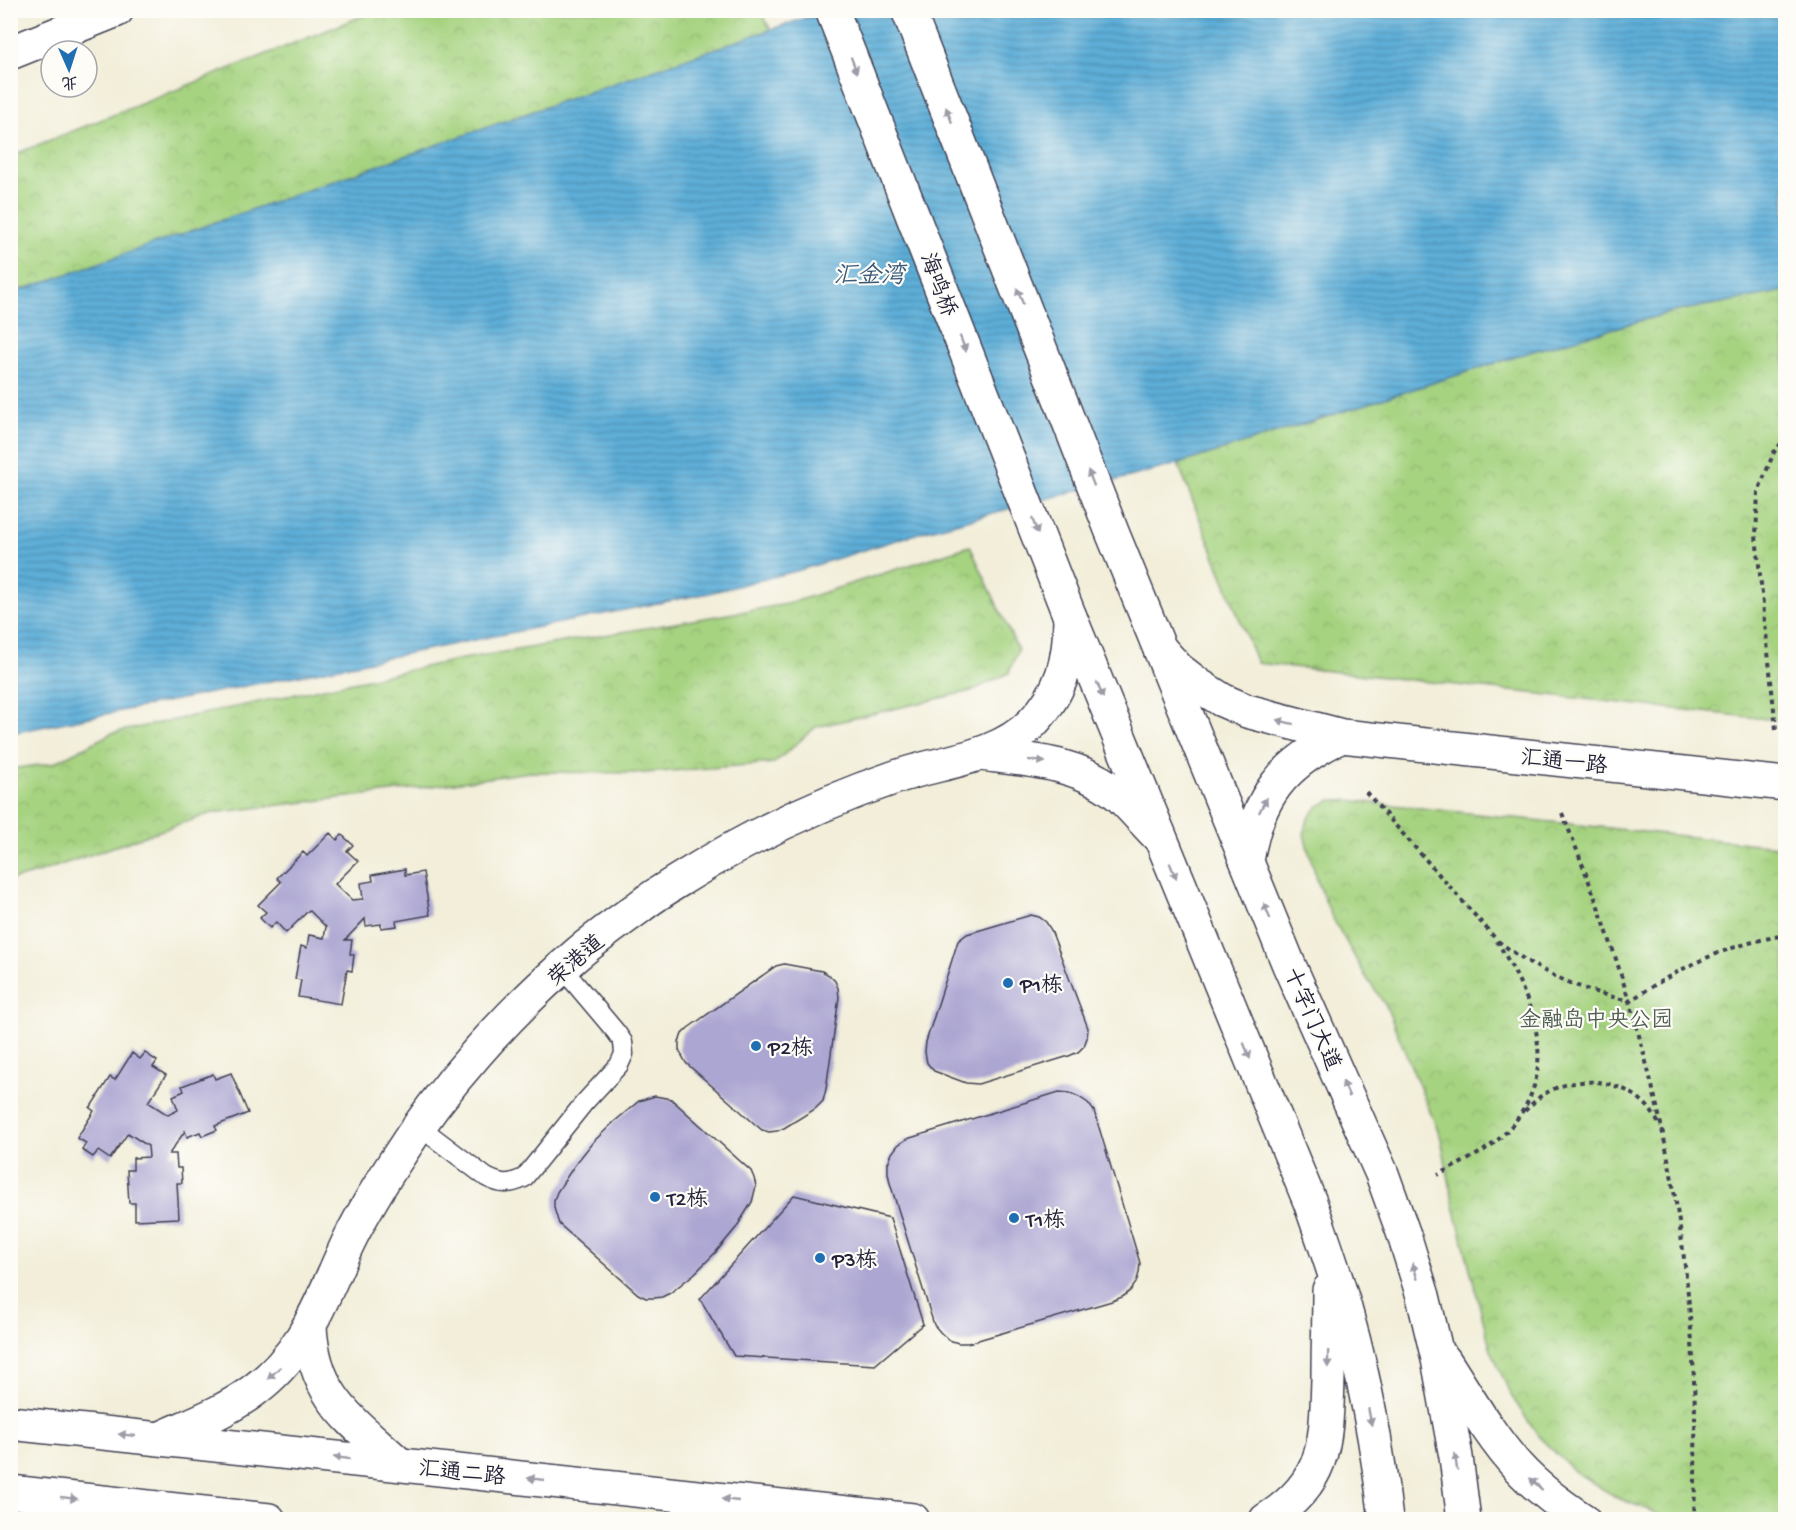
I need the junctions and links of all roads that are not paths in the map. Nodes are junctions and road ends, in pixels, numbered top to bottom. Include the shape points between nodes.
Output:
1 (117, 10) edge
2 (832, 10) edge
3 (908, 10) edge
4 (10, 53) edge
5 (1070, 617) junction
6 (1160, 649) junction
7 (1342, 736) junction
8 (979, 754) junction
9 (1785, 784) edge
10 (1160, 839) junction
11 (1247, 861) junction
12 (562, 968) junction
13 (420, 1127) junction
14 (1330, 1259) junction
15 (310, 1327) junction
16 (1435, 1347) junction
17 (10, 1423) edge
18 (161, 1438) junction
19 (399, 1464) junction
20 (10, 1492) edge
21 (255, 1519) edge
22 (913, 1520) edge
23 (1266, 1520) edge
24 (1386, 1520) edge
25 (1464, 1520) edge
26 (1583, 1520) edge

1 - 4 street
2 -> 5 street, 海鸣桥
6 -> 3 street, 十字门大道
5 - 8 street via 1070,647 1050,702 1007,742
5 -> 10 street
7 -> 6 street, 汇通一路 via 1247,711 1222,700 1178,669
6 - 11 street, 十字门大道
7 - 9 street, 汇通一路
11 -> 7 street via 1258,815 1283,775 1307,755
8 -> 10 street via 1079,771 1121,797
8 - 12 street, 荣港道 via 897,776 811,809 728,850 649,899
10 -> 14 street
16 -> 11 street, 十字门大道 via 1423,1296 1382,1174
12 - 13 street, 荣港道 via 508,1018
12 - 13 lane via 616,1032 623,1042 624,1054 619,1065 524,1178 512,1184 498,1184
13 - 15 street, 荣港道 via 394,1162 348,1243
14 -> 23 street via 1327,1429 1322,1452 1301,1491
14 -> 24 street via 1362,1375
15 -> 18 street, 荣港道 via 276,1372 254,1390 231,1406
15 - 19 street via 315,1363 331,1396
25 -> 16 street, 十字门大道
26 -> 16 street via 1518,1467
18 -> 17 street, 汇通二路
19 -> 18 street, 汇通二路
22 -> 19 street, 汇通二路
20 -> 21 street

